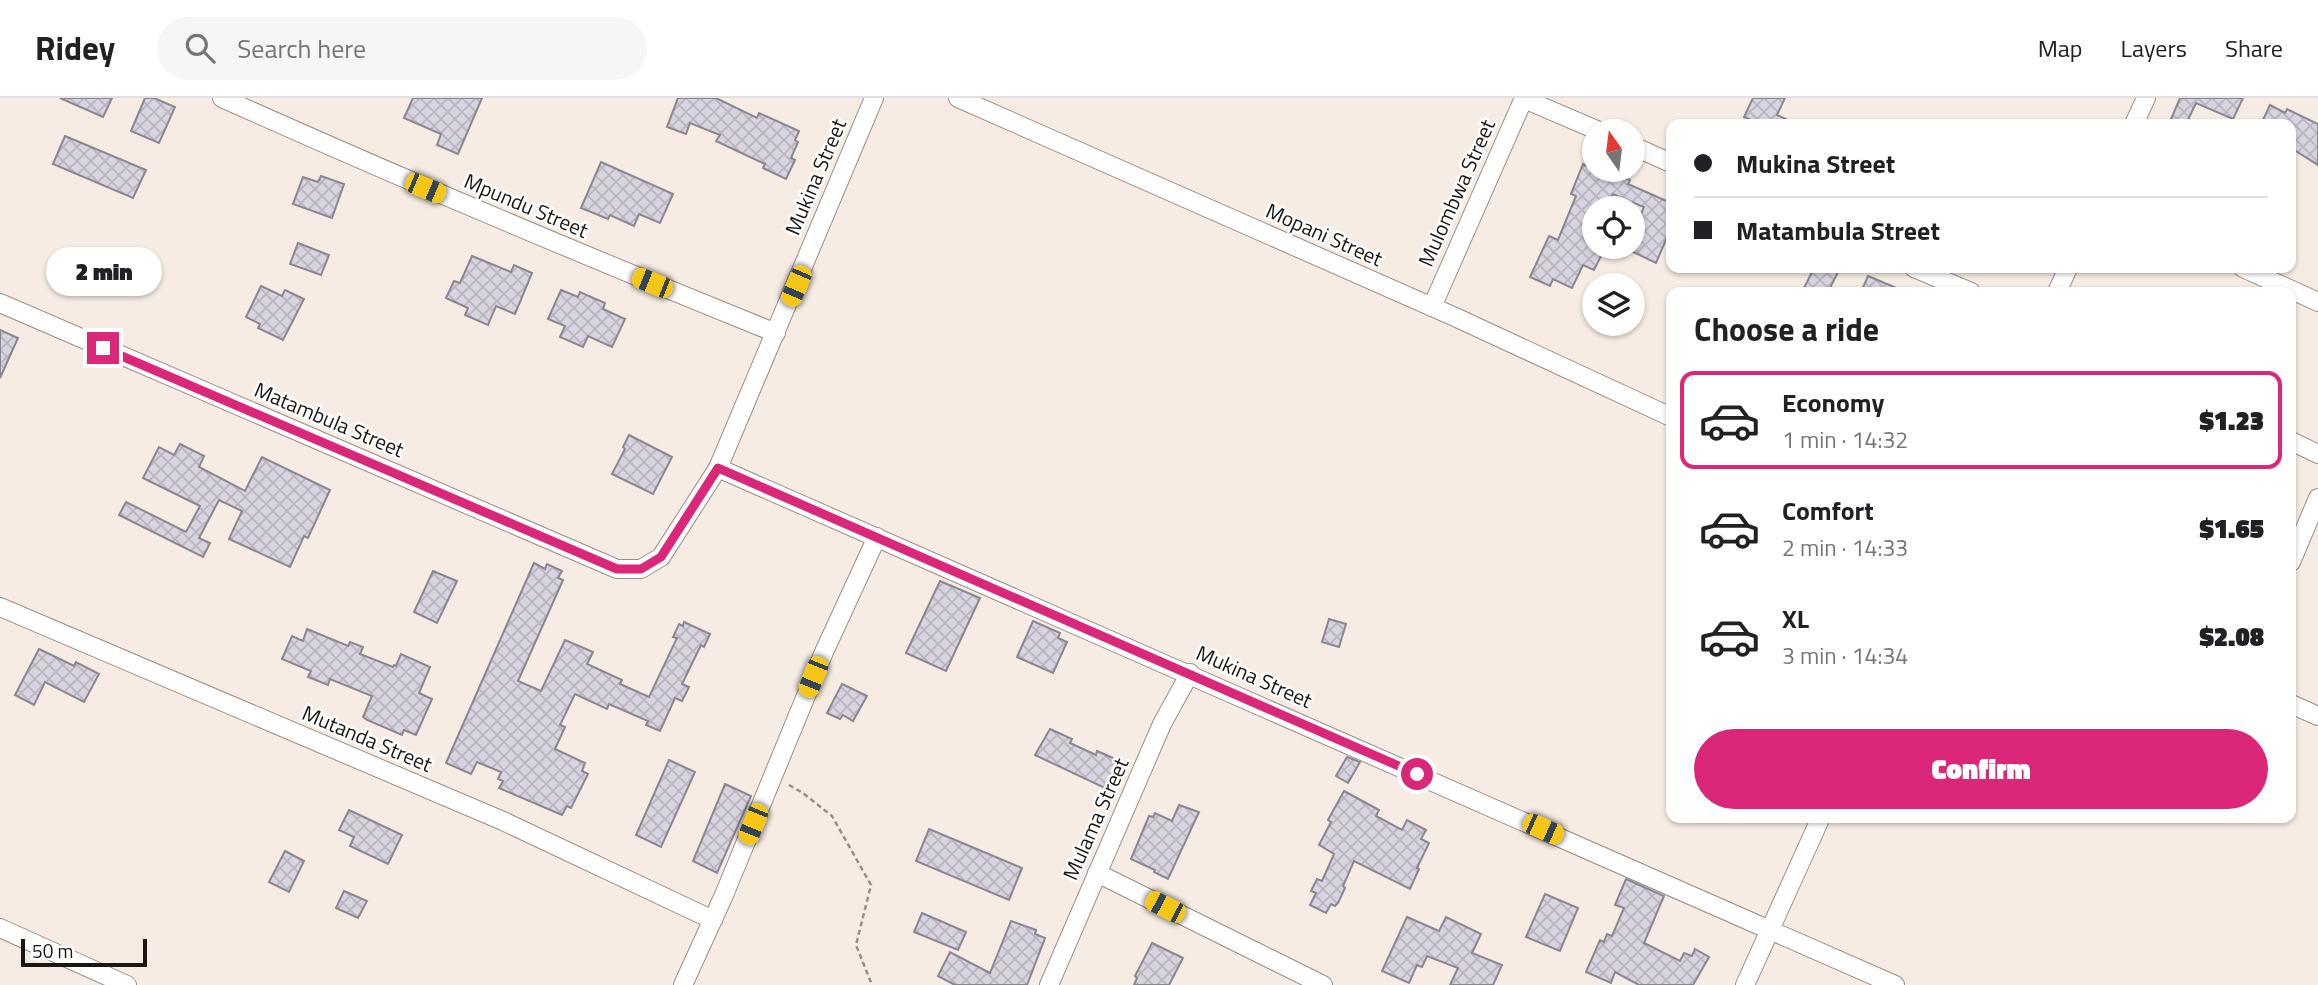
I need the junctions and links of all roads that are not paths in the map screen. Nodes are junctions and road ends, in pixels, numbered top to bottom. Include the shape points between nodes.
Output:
1 (222, 98) edge
2 (874, 98) edge
3 (958, 98) edge
4 (1524, 98) edge
5 (2146, 98) edge
6 (2136, 119) edge
7 (1582, 124) edge
8 (1645, 151) edge
9 (1666, 161) edge
10 (1926, 273) edge
11 (2254, 273) edge
12 (1959, 287) edge
13 (2285, 287) edge
14 (2296, 292) edge
15 (2318, 302) edge
16 (0, 303) edge
17 (1432, 307) junction
18 (776, 332) junction
19 (1666, 415) edge
20 (2296, 443) edge
21 (2318, 454) edge
22 (718, 468) junction
23 (2318, 498) edge
24 (877, 537) junction
25 (2296, 550) edge
26 (641, 569) joint
27 (0, 607) edge
28 (1190, 673) junction
29 (2296, 706) edge
30 (2318, 716) edge
31 (1818, 823) edge
32 (1097, 873) junction
33 (713, 920) junction
34 (0, 928) edge
35 (1770, 930) junction
36 (127, 985) edge
37 (682, 985) edge
38 (1049, 985) edge
39 (1323, 985) edge
40 (1745, 985) edge
41 (1895, 985) edge

1 - 18 street, Mpundu Street via 399,178
2 - 18 street, Mukina Street
3 - 17 street, Mopani Street
4 - 7 street
4 - 17 street, Mulombwa Street
5 - 6 street
8 - 9 street
10 - 12 street
11 - 13 street
14 - 15 street
16 - 26 street, Matambula Street via 617,569
17 - 19 street, Mopani Street
18 - 22 street, Mukina Street
20 - 21 street
22 - 24 street, Mukina Street
22 - 26 street, Mukina Street via 661,557
23 - 25 street
24 - 28 street, Mukina Street
24 - 33 street
27 - 33 street, Mutanda Street via 503,821
28 - 32 street, Mulama Street via 1162,724
28 - 35 street, Mukina Street
29 - 30 street
31 - 35 street
32 - 38 street, Mulama Street
32 - 39 street
33 - 37 street
34 - 36 street
35 - 40 street
35 - 41 street, Mukina Street

